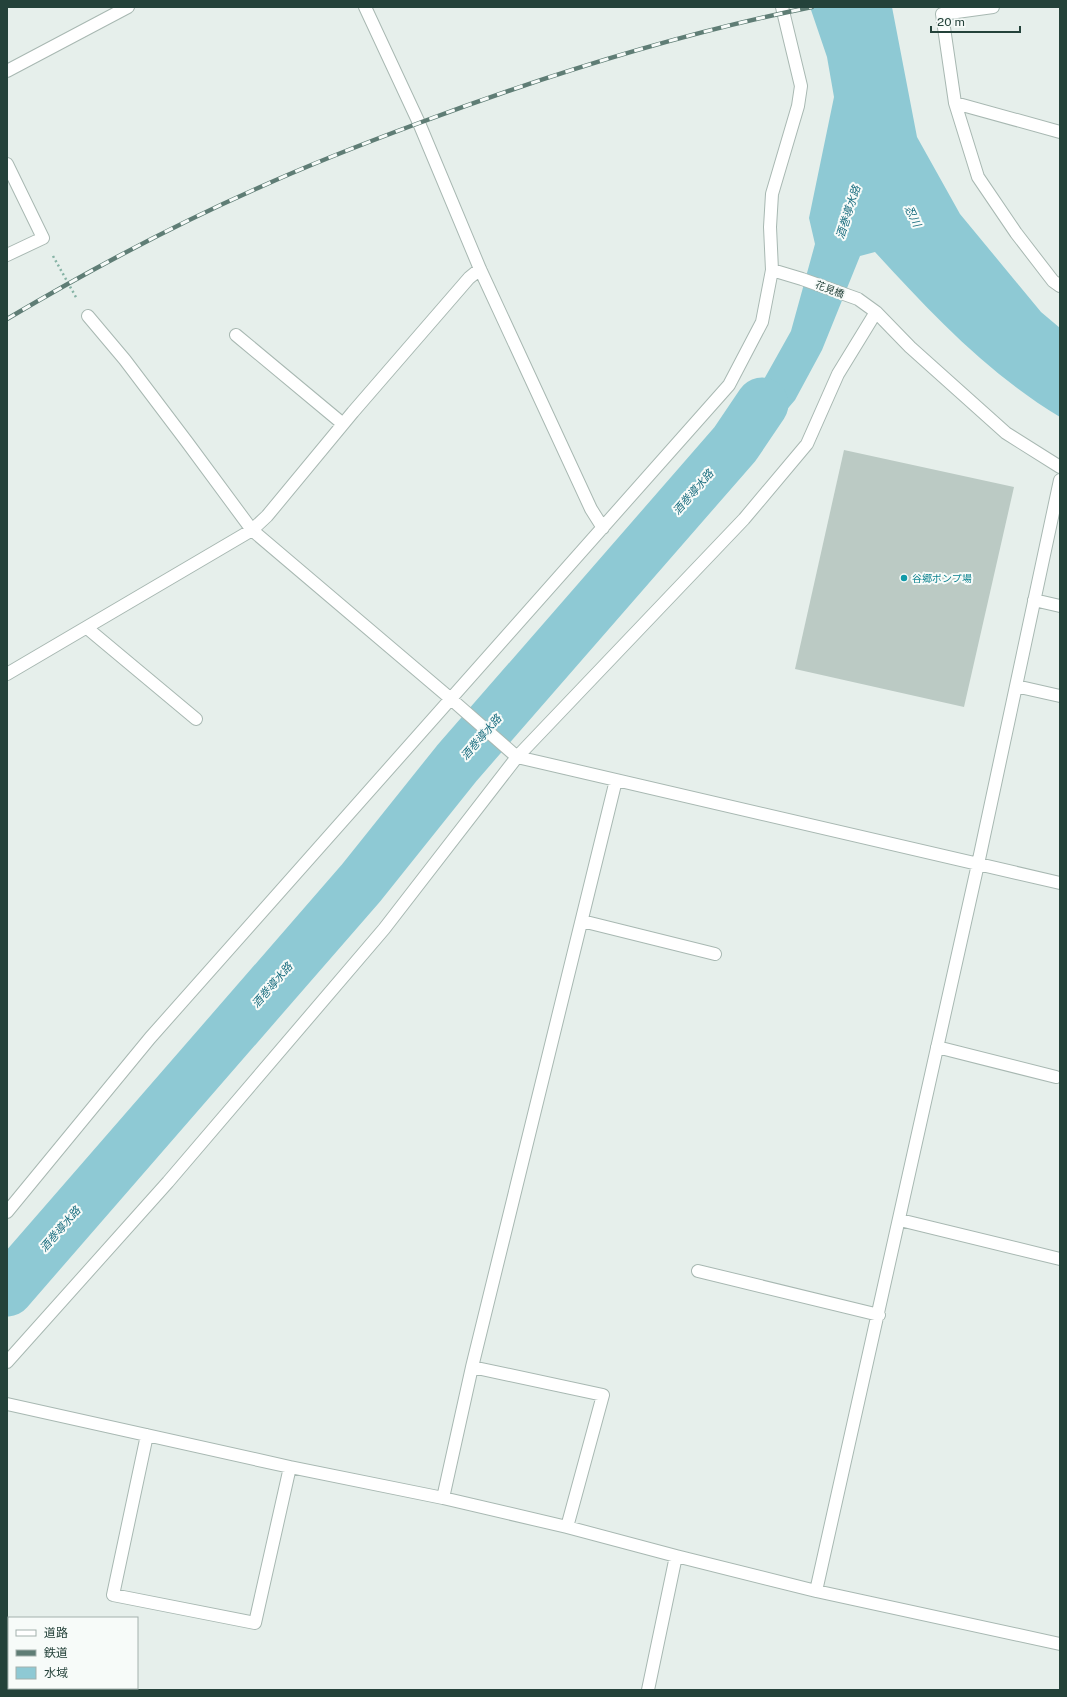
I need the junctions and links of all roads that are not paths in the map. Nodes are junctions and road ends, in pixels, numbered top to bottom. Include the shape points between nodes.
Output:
1 (128, 7) edge
2 (365, 7) edge
3 (782, 7) edge
4 (993, 7) edge
5 (7, 71) edge
6 (955, 103) junction
7 (1060, 132) edge
8 (7, 164) edge
9 (7, 255) edge
10 (480, 269) junction
11 (772, 270) junction
12 (1060, 286) edge
13 (876, 312) junction
14 (88, 316) road end
15 (236, 335) dead end
16 (343, 424) junction
17 (1060, 467) edge
18 (1060, 480) edge
19 (603, 528) junction
20 (252, 530) junction
21 (1034, 600) junction
22 (1060, 606) edge
23 (87, 628) junction
24 (7, 674) edge
25 (1016, 686) junction
26 (1060, 696) edge
27 (451, 699) junction
28 (196, 719) dead end
29 (516, 757) junction
30 (616, 780) junction
31 (978, 864) junction
32 (1060, 883) edge
33 (582, 921) junction
34 (715, 954) dead end
35 (938, 1047) junction
36 (1056, 1077) dead end
37 (7, 1212) edge
38 (900, 1220) junction
39 (1060, 1259) edge
40 (698, 1271) dead end
41 (879, 1315) junction
42 (7, 1362) edge
43 (472, 1367) junction
44 (7, 1404) edge
45 (147, 1435) junction
46 (290, 1467) junction
47 (443, 1498) junction
48 (567, 1527) junction
49 (676, 1556) junction
50 (816, 1591) junction
51 (1060, 1644) edge
52 (648, 1690) edge

1 - 5 street
2 - 10 street
3 - 11 street via 801,86 798,106 772,194
4 - 6 street via 942,14
6 - 7 street
6 - 12 street via 978,177 1016,233 1053,281
8 - 9 street via 43,238
10 - 16 street via 469,278
10 - 19 street via 591,509
11 - 13 street, 花見橋 via 858,299
11 - 19 street via 762,322 729,385
13 - 17 street, 花見橋 via 910,347 1006,433
13 - 29 street via 838,374 807,444 744,519
14 - 20 street via 139,379
15 - 16 street
16 - 20 street via 267,516
18 - 21 street
19 - 27 street
20 - 23 street
20 - 27 street
21 - 22 street
21 - 25 street
23 - 24 street
23 - 28 street
25 - 26 street
25 - 31 street
27 - 29 street
27 - 37 street via 150,1038
29 - 30 street
29 - 42 street via 384,929 168,1182
30 - 31 street
30 - 33 street
31 - 32 street
31 - 35 street
33 - 34 street
33 - 43 street
35 - 36 street
35 - 38 street
38 - 39 street
38 - 41 street
40 - 41 street
41 - 50 street
43 - 47 street
43 - 48 street via 603,1395
44 - 45 street
45 - 46 street
45 - 46 street via 113,1595 255,1623
46 - 47 street
47 - 48 street
48 - 49 street
49 - 50 street
49 - 52 street
50 - 51 street

